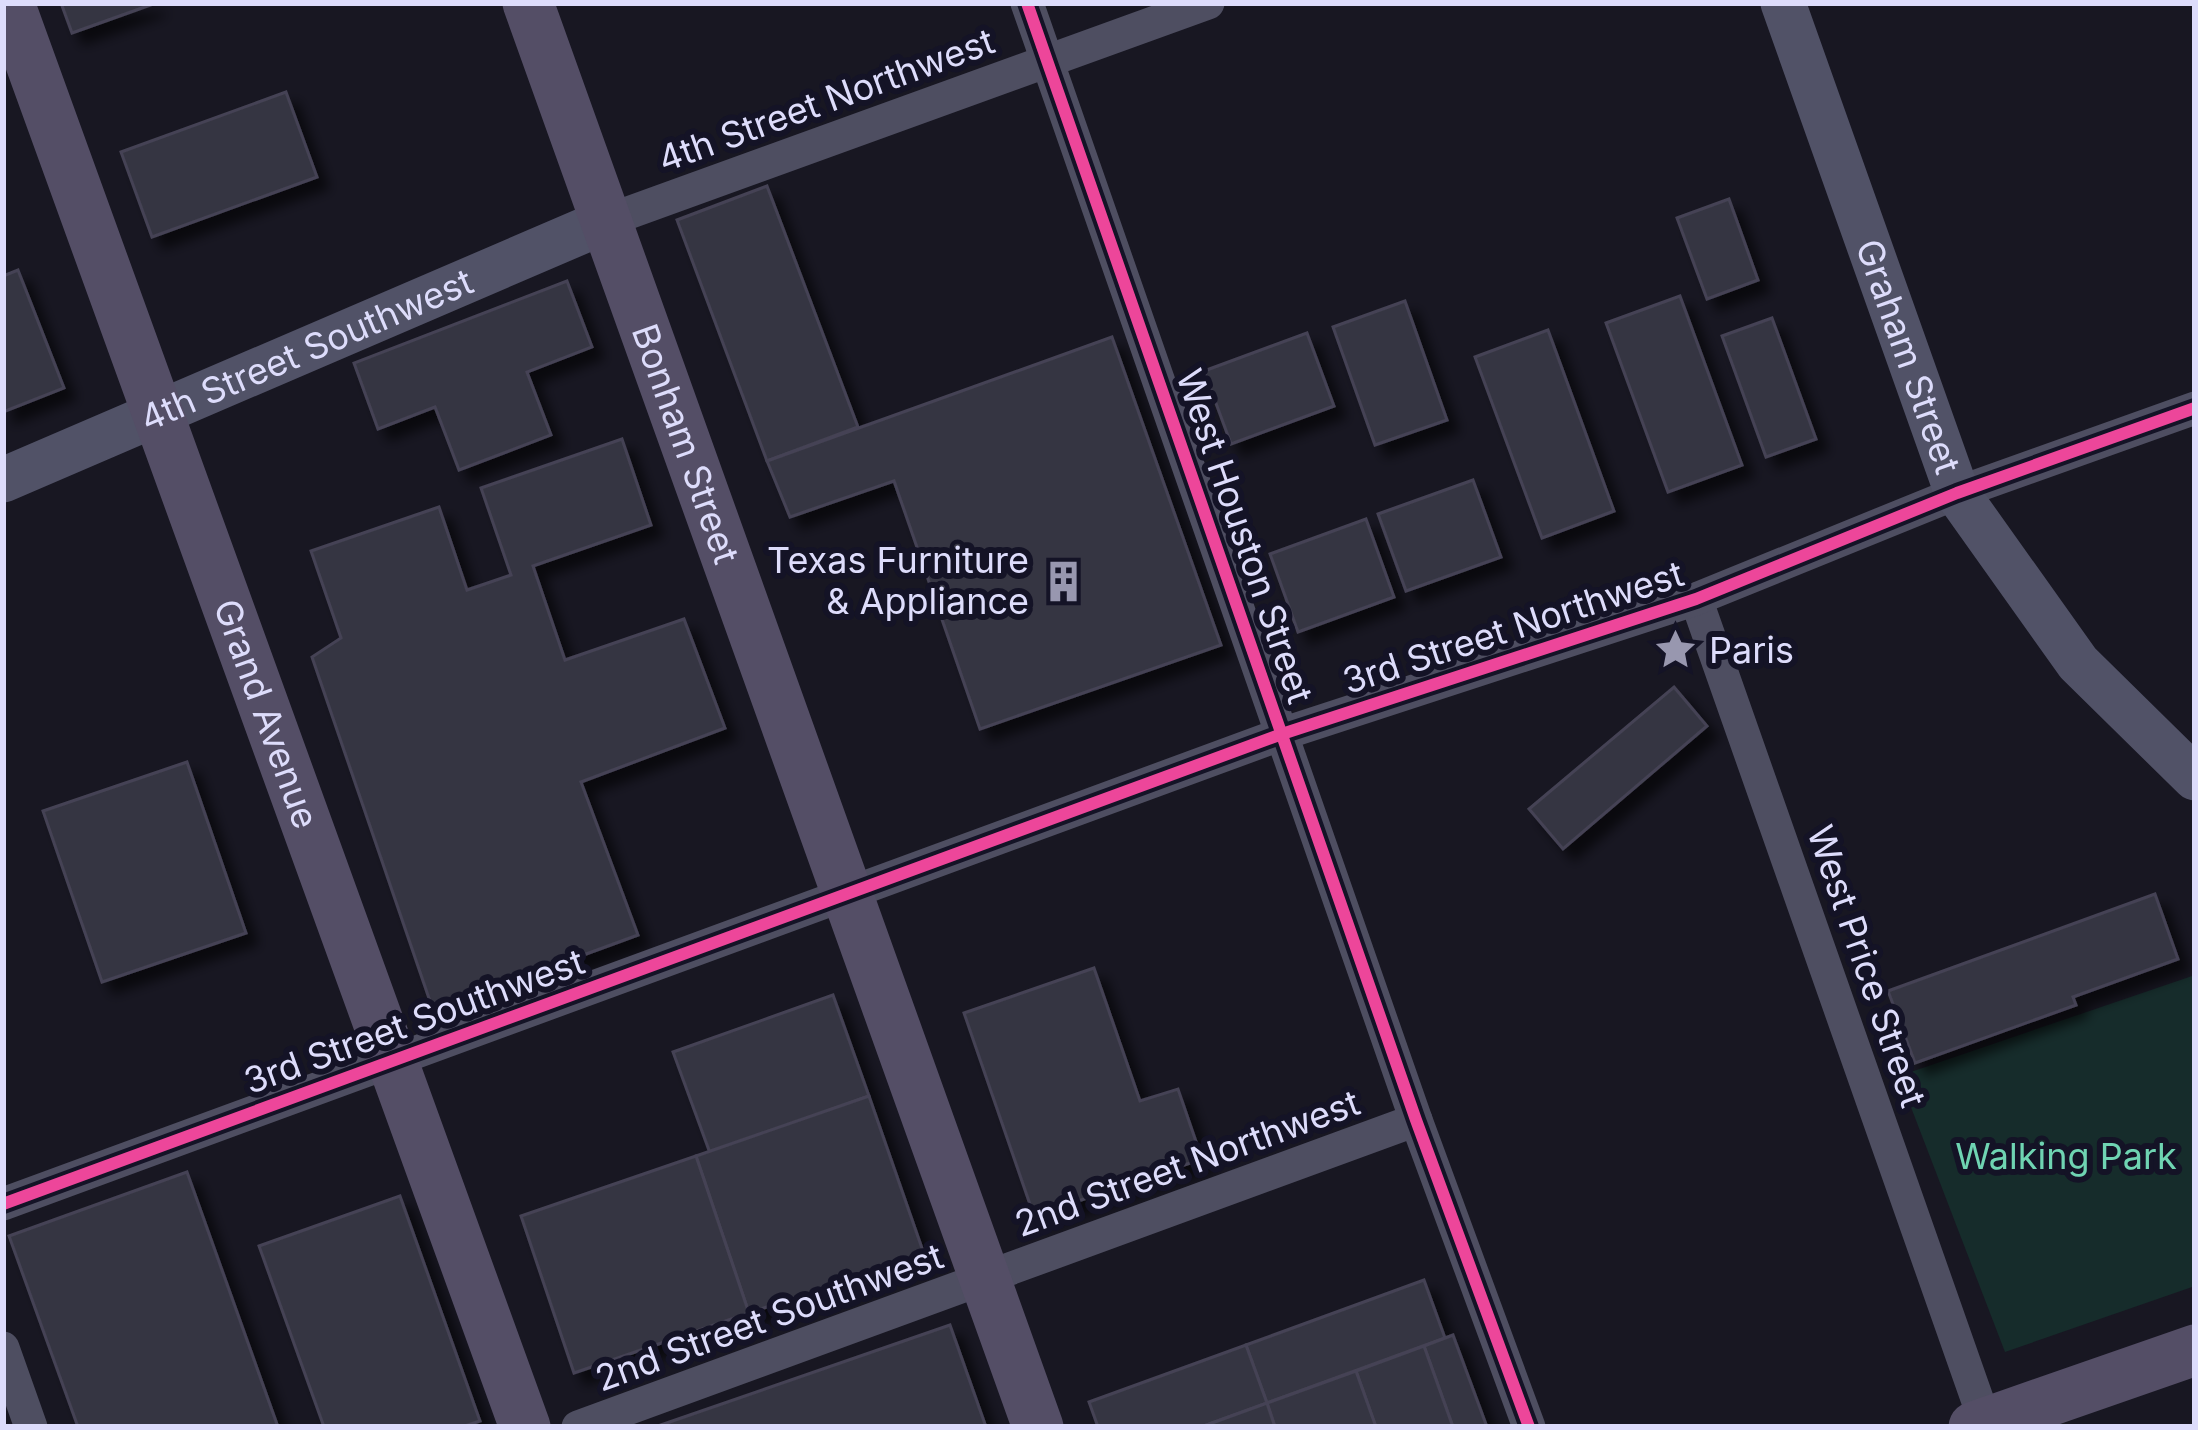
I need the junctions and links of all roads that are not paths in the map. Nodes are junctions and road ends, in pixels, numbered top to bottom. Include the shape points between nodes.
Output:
1 (9, 3) edge
2 (528, 3) edge
3 (1028, 3) edge
4 (1208, 3) edge
5 (1783, 3) edge
6 (1048, 61) junction
7 (607, 220) junction
8 (2195, 408) edge
9 (160, 412) junction
10 (3, 480) edge
11 (1957, 494) junction
12 (1696, 599) junction
13 (1282, 734) junction
14 (2195, 778) edge
15 (845, 891) junction
16 (395, 1063) junction
17 (1416, 1120) junction
18 (3, 1204) edge
19 (986, 1280) junction
20 (3, 1348) edge
21 (2195, 1350) edge
22 (1982, 1426) edge
23 (31, 1427) edge
24 (525, 1427) edge
25 (578, 1427) edge
26 (1038, 1427) edge
27 (1529, 1427) edge

1 - 9 main road, Grand Avenue
2 - 7 main road, Bonham Street
3 - 6 street, West Houston Street
4 - 6 street, 4th Street Northwest
5 - 11 street, Graham Street
6 - 7 street, 4th Street Northwest
6 - 13 street, West Houston Street
7 - 9 street, 4th Street Southwest
7 - 15 main road, Bonham Street
8 - 11 street, 3rd Street Northwest
9 - 10 street, 4th Street Southwest
9 - 16 main road, Grand Avenue
11 - 12 street, 3rd Street Northwest
11 - 14 street, Graham Street via 2078,663
12 - 13 street, 3rd Street Northwest
12 - 22 street, West Price Street
13 - 15 street, 3rd Street Northwest
13 - 17 street, West Houston Street
15 - 16 street, 3rd Street Southwest
15 - 19 main road, Bonham Street
16 - 18 street, 3rd Street Southwest
16 - 24 main road, Grand Avenue
17 - 19 street, 2nd Street Northwest
17 - 27 street, West Houston Street
19 - 25 street, 2nd Street Southwest
19 - 26 main road, Bonham Street
20 - 23 street
21 - 22 main road

